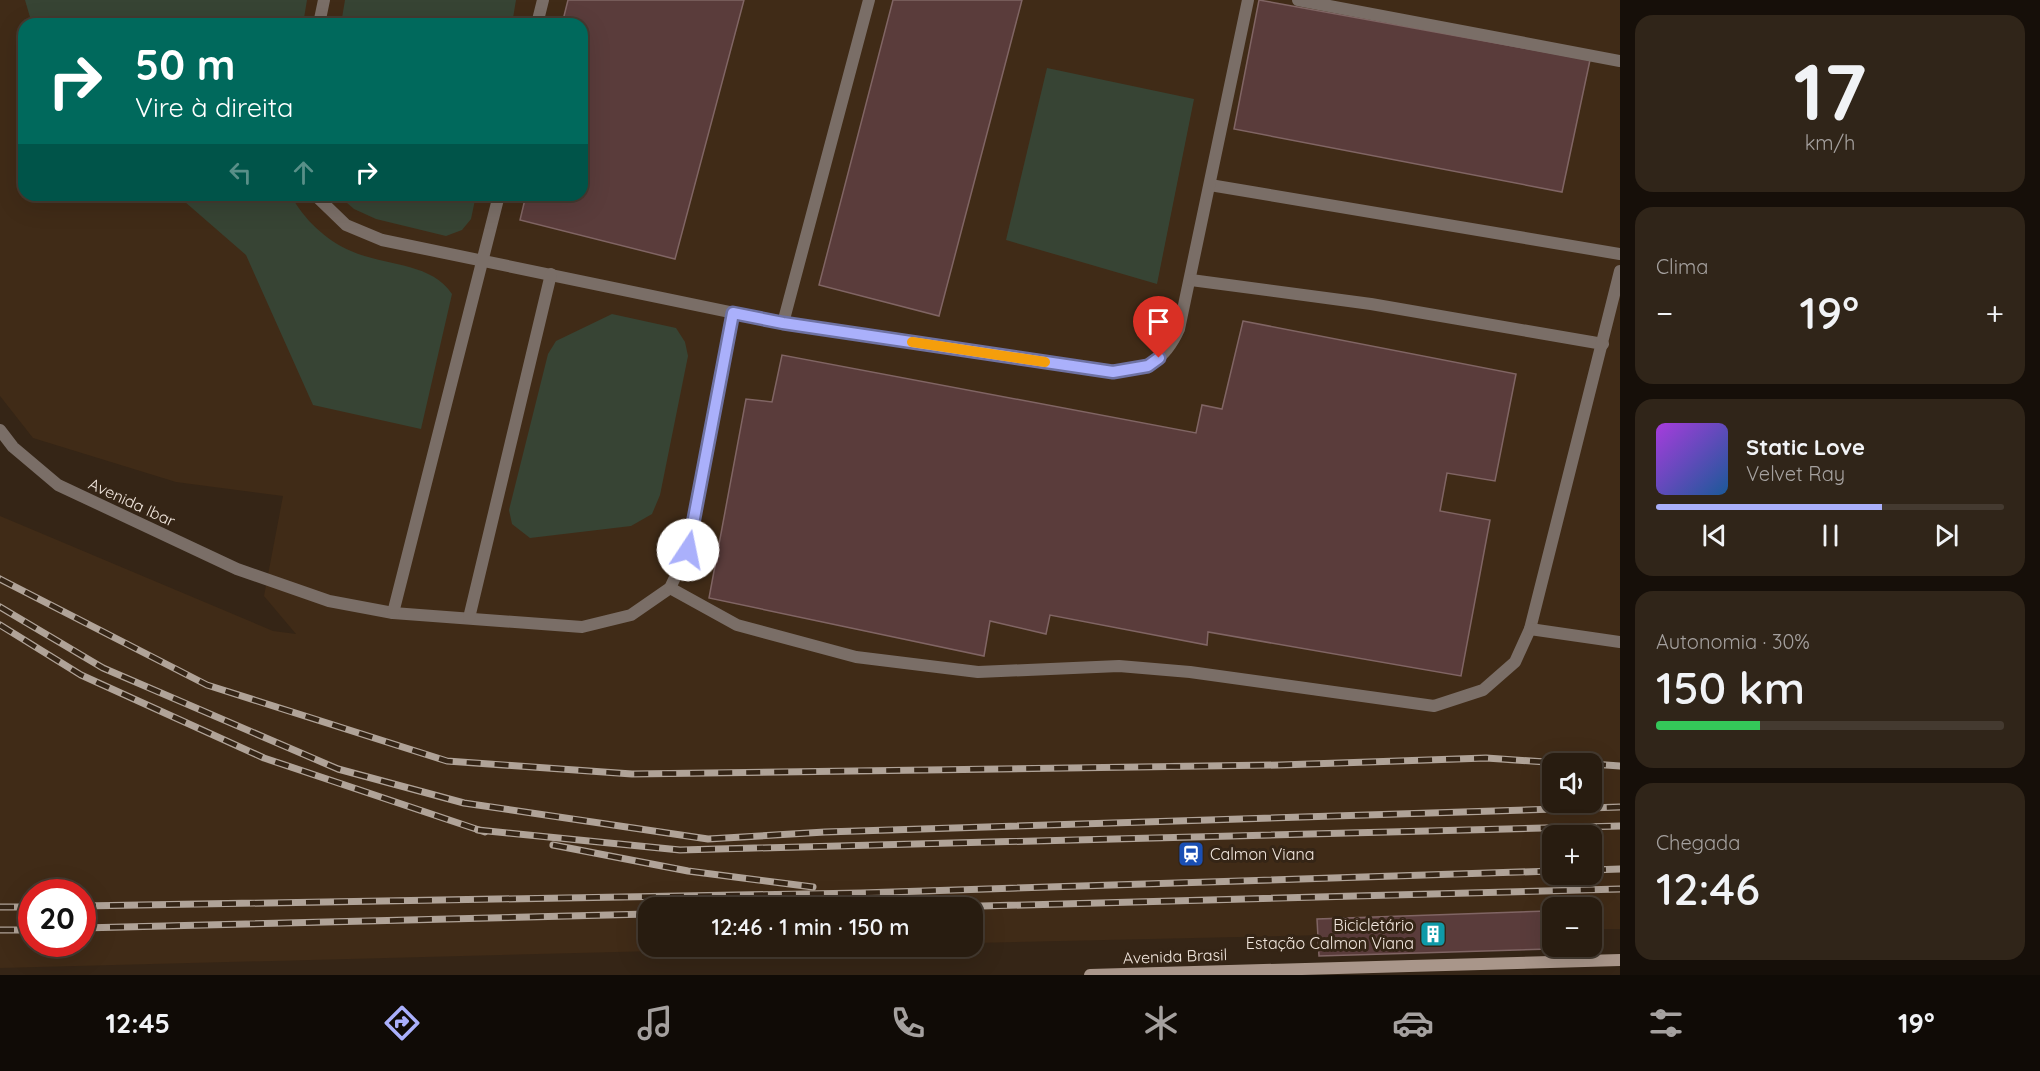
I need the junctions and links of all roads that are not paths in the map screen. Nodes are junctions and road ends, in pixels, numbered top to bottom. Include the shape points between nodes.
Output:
1 (324, 0) edge
2 (543, 0) edge
3 (869, 0) edge
4 (1248, 0) edge
5 (1299, 0) edge
6 (320, 18) edge
7 (538, 18) edge
8 (1620, 61) edge
9 (1210, 185) junction
10 (321, 201) edge
11 (498, 201) edge
12 (1620, 254) edge
13 (484, 260) junction
14 (1620, 271) edge
15 (551, 274) junction
16 (1191, 280) junction
17 (733, 313) junction
18 (783, 323) junction
19 (1603, 344) junction
20 (0, 430) edge
21 (670, 588) junction
22 (393, 613) junction
23 (469, 618) junction
24 (1530, 629) junction
25 (1620, 642) edge
26 (1620, 960) edge
27 (1090, 975) edge

1 - 6 lane
2 - 7 lane
3 - 18 lane
4 - 9 lane
5 - 8 lane
9 - 12 lane
9 - 16 lane
10 - 13 lane via 346,225 382,240
11 - 13 lane
13 - 15 lane
13 - 22 lane
14 - 19 lane
15 - 17 lane
15 - 23 lane
16 - 18 lane via 1170,348 1148,366 1133,370 1113,372
16 - 19 lane via 1371,304
17 - 18 lane
17 - 21 lane via 688,550
19 - 24 lane
20 - 22 lane, Avenida Ibar via 13,447 58,485 227,565 329,601
21 - 23 lane, Avenida Ibar via 631,615 582,627
21 - 24 lane via 737,625 856,657 978,672 1119,666 1190,672 1434,706 1483,690 1515,662
22 - 23 lane, Avenida Ibar
24 - 25 lane
26 - 27 main road, Avenida Brasil

